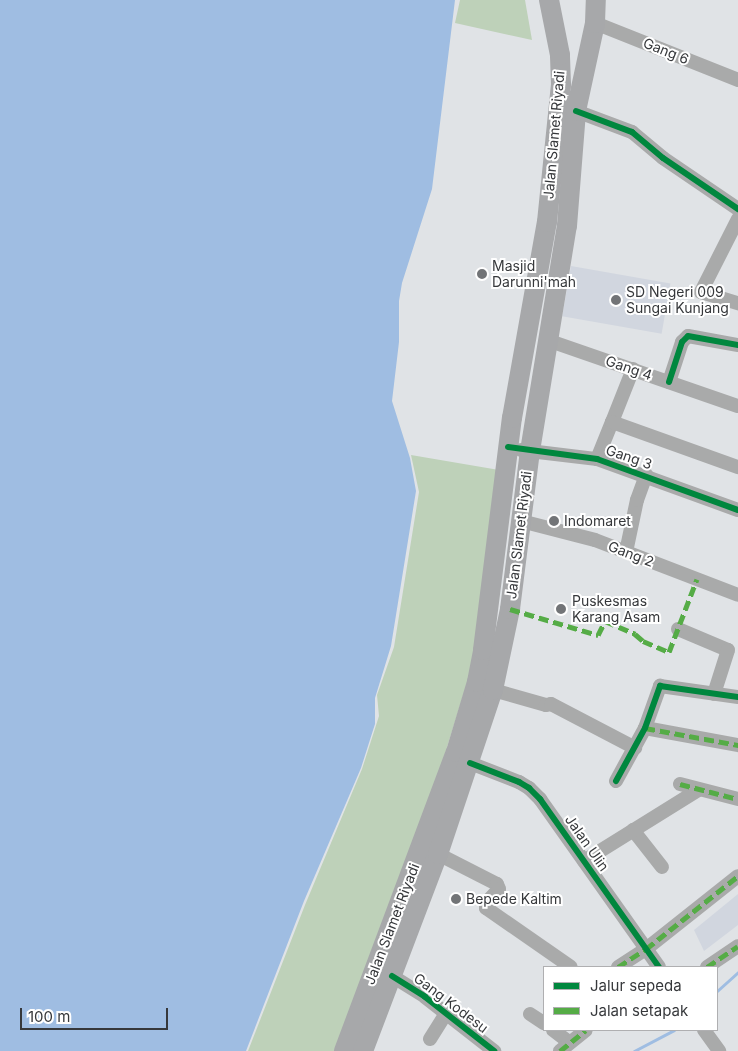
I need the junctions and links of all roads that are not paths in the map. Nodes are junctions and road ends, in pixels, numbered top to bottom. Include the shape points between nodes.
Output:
1 (549, 0) edge
2 (596, 0) edge
3 (595, 22) junction
4 (738, 80) edge
5 (576, 111) junction
6 (738, 209) edge
7 (738, 219) edge
8 (738, 303) edge
9 (548, 340) junction
10 (738, 345) edge
11 (633, 369) junction
12 (669, 382) junction
13 (738, 406) edge
14 (512, 418) junction
15 (612, 422) junction
16 (535, 424) junction
17 (508, 447) junction
18 (530, 451) junction
19 (597, 459) junction
20 (738, 466) edge
21 (646, 475) junction
22 (738, 510) edge
23 (521, 521) junction
24 (626, 552) junction
25 (738, 595) edge
26 (678, 628) dead end
27 (493, 690) junction
28 (714, 694) junction
29 (738, 698) edge
30 (645, 728) junction
31 (738, 745) edge
32 (636, 748) junction
33 (470, 762) junction
34 (616, 781) dead end
35 (680, 784) dead end
36 (698, 790) junction
37 (738, 799) edge
38 (633, 830) junction
39 (438, 854) junction
40 (584, 861) junction
41 (662, 867) dead end
42 (738, 876) edge
43 (415, 889) junction
44 (738, 946) edge
45 (646, 949) junction
46 (570, 966) edge
47 (620, 966) edge
48 (658, 966) edge
49 (708, 966) edge
50 (392, 976) junction
51 (446, 1013) junction
52 (530, 1014) dead end
53 (543, 1022) edge
54 (555, 1031) edge
55 (585, 1031) edge
56 (705, 1031) edge
57 (430, 1039) dead end
58 (564, 1046) edge
59 (344, 1051) edge
60 (363, 1051) edge
61 (494, 1051) edge
62 (719, 1051) edge

1 - 14 highway, Jalan Slamet Riyadi via 560,55 561,84 547,222
2 - 3 highway, Jalan Slamet Riyadi
3 - 4 street, Gang 6
3 - 5 highway, Jalan Slamet Riyadi
5 - 6 street via 632,132 663,158
5 - 9 highway, Jalan Slamet Riyadi via 567,226
7 - 8 street via 702,292
9 - 11 street, Gang 4
9 - 16 highway, Jalan Slamet Riyadi
10 - 12 street via 688,336 682,342
11 - 12 street, Gang 4
11 - 15 street
12 - 13 street, Gang 4
14 - 16 highway
14 - 17 highway, Jalan Slamet Riyadi
15 - 19 street
15 - 20 street
16 - 18 highway, Jalan Slamet Riyadi
17 - 18 street, Gang 3
17 - 43 highway, Jalan Slamet Riyadi via 477,682
18 - 19 street, Gang 3
18 - 23 highway, Jalan Slamet Riyadi
19 - 21 street, Gang 3
21 - 22 street, Gang 3
21 - 24 street
23 - 24 street, Gang 2 via 595,540
23 - 27 highway, Jalan Slamet Riyadi via 510,609
24 - 25 street, Gang 2
26 - 28 street via 728,649
27 - 32 street via 551,704
27 - 33 highway, Jalan Slamet Riyadi
28 - 29 street
28 - 30 street via 660,686
30 - 31 street
30 - 32 street
32 - 34 street
33 - 39 highway, Jalan Slamet Riyadi
33 - 40 street, Jalan Ulin via 530,788
35 - 36 street
36 - 37 street
36 - 38 street
38 - 40 street
38 - 41 street
39 - 43 highway, Jalan Slamet Riyadi
39 - 46 street via 497,884 499,889 486,903 486,908
40 - 45 street, Jalan Ulin
42 - 45 street
43 - 50 highway, Jalan Slamet Riyadi
43 - 59 highway, Jalan Slamet Riyadi
44 - 49 street
45 - 47 street
45 - 48 street, Jalan Ulin
50 - 51 street, Gang Kodesu
50 - 60 highway, Jalan Slamet Riyadi
51 - 57 street
51 - 61 street, Gang Kodesu
52 - 53 street
54 - 58 street
55 - 58 street
56 - 62 street

